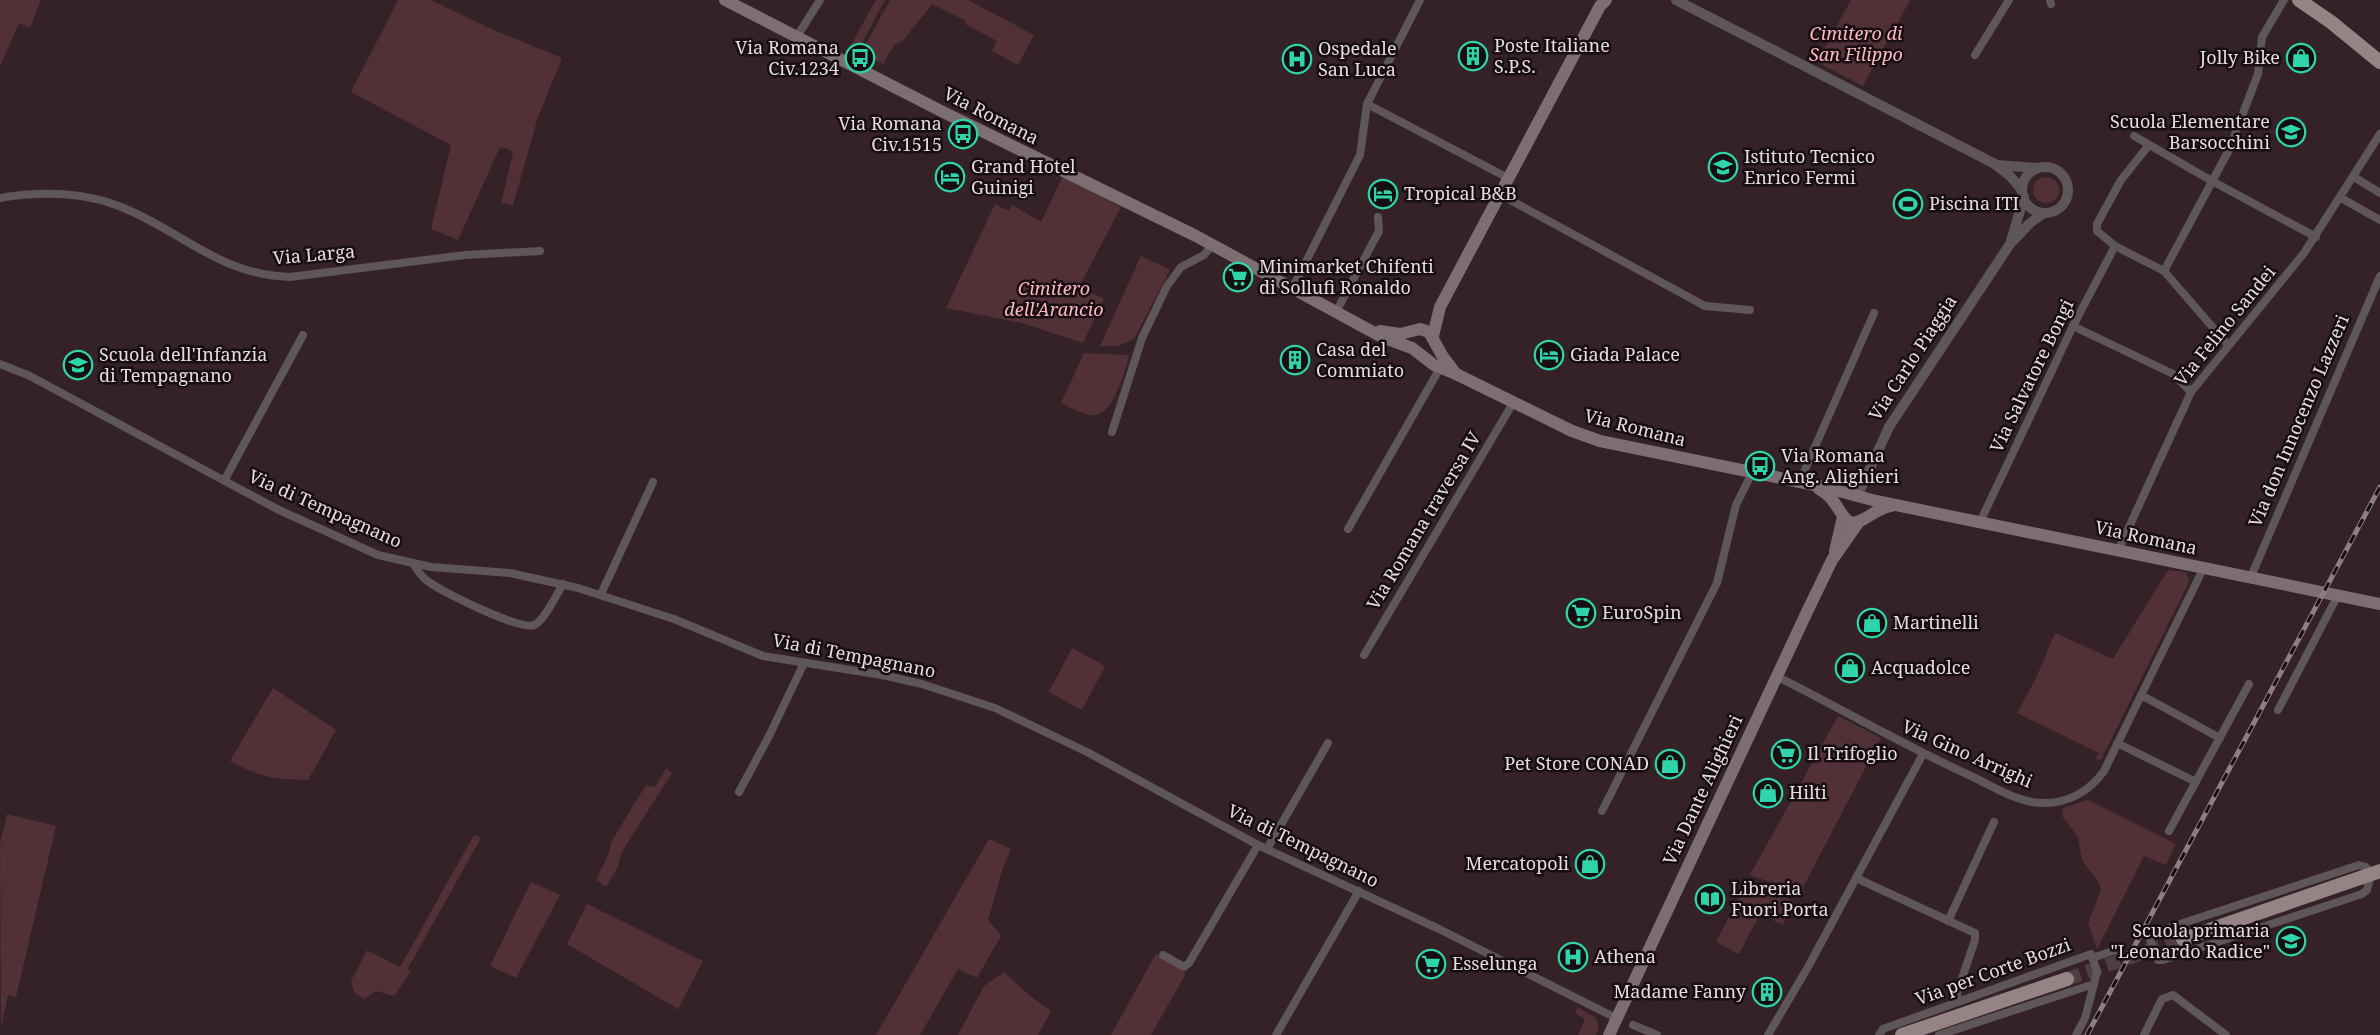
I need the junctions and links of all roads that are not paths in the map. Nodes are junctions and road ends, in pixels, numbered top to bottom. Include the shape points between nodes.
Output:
1 (820, 0) edge
2 (1420, 0) edge
3 (1676, 0) edge
4 (2009, 0) edge
5 (2284, 0) edge
6 (2299, 0) edge
7 (730, 1) edge
8 (1602, 2) edge
9 (796, 38) junction
10 (1975, 55) dead end
11 (2380, 62) edge
12 (1367, 104) junction
13 (2380, 134) edge
14 (2134, 136) dead end
15 (2149, 144) junction
16 (1995, 165) junction
17 (2038, 168) junction
18 (2354, 177) junction
19 (1510, 179) junction
20 (2212, 182) junction
21 (2380, 193) edge
22 (2023, 194) junction
23 (1501, 195) junction
24 (0, 198) edge
25 (2341, 198) junction
26 (2044, 213) junction
27 (1378, 217) dead end
28 (2380, 220) edge
29 (2316, 237) junction
30 (2010, 244) junction
31 (1212, 245) junction
32 (2115, 246) junction
33 (540, 251) dead end
34 (2164, 271) junction
35 (2380, 276) edge
36 (1292, 289) junction
37 (1440, 308) junction
38 (1750, 310) dead end
39 (1336, 312) junction
40 (1874, 313) dead end
41 (2073, 326) junction
42 (1369, 329) junction
43 (1418, 330) junction
44 (303, 335) dead end
45 (1434, 339) junction
46 (2228, 345) junction
47 (1415, 350) junction
48 (0, 364) edge
49 (1440, 368) junction
50 (1456, 374) junction
51 (2191, 392) junction
52 (1513, 403) junction
53 (1112, 432) dead end
54 (1752, 473) junction
55 (224, 481) junction
56 (653, 482) dead end
57 (1799, 483) junction
58 (1816, 487) junction
59 (1857, 497) junction
60 (1904, 506) junction
61 (1842, 514) junction
62 (1862, 520) junction
63 (1980, 522) junction
64 (1348, 529) dead end
65 (2118, 551) junction
66 (1832, 560) junction
67 (414, 565) junction
68 (2203, 569) junction
69 (2250, 579) junction
70 (563, 584) junction
71 (601, 594) junction
72 (2338, 595) junction
73 (2380, 604) edge
74 (1364, 655) dead end
75 (804, 663) junction
76 (1776, 676) junction
77 (2249, 684) dead end
78 (2141, 695) junction
79 (2278, 710) dead end
80 (2220, 738) junction
81 (1328, 743) dead end
82 (2117, 743) junction
83 (1923, 754) junction
84 (2196, 782) junction
85 (739, 792) dead end
86 (1602, 811) dead end
87 (1994, 822) dead end
88 (2169, 831) dead end
89 (1263, 847) junction
90 (2376, 873) edge
91 (1856, 878) junction
92 (1359, 891) junction
93 (1948, 921) junction
94 (2183, 939) tunnel mouth
95 (2119, 949) dead end
96 (1163, 954) dead end
97 (2092, 958) junction
98 (2067, 979) tunnel mouth
99 (2094, 984) junction
100 (1958, 1001) junction
101 (1616, 1018) junction
102 (1634, 1025) dead end
103 (1275, 1035) edge
104 (1609, 1035) edge
105 (1657, 1035) edge
106 (1768, 1035) edge
107 (1880, 1035) edge
108 (1902, 1035) edge
109 (1939, 1035) edge
110 (2076, 1035) edge
111 (2144, 1035) edge
112 (2226, 1035) edge

1 - 9 street
2 - 12 street
3 - 16 street
4 - 10 street
5 - 20 street via 2262,37 2258,74 2229,150
6 - 11 main road
7 - 9 main road, Via Romana
8 - 19 main road
9 - 31 main road, Via Romana
12 - 19 street
12 - 36 street via 1360,155
13 - 18 street, Via Felino Sandei
14 - 15 street
15 - 20 street
15 - 32 street via 2121,180 2097,224 2097,231
16 - 17 street
16 - 22 street via 2010,176
17 - 22 street via 2026,177
17 - 26 street via 2056,170 2065,178 2068,189 2062,206
18 - 21 street
18 - 25 street, Via Felino Sandei
19 - 23 main road
20 - 29 street
20 - 34 street
22 - 26 street via 2031,208
22 - 30 street, Via Carlo Piaggia
23 - 37 main road
23 - 38 street via 1705,306
24 - 33 street, Via Larga via 29,193 104,201 254,274 290,277 465,255
25 - 28 street
25 - 29 street, Via Felino Sandei
26 - 30 street, Via Carlo Piaggia
27 - 39 street via 1380,231
29 - 46 street, Via Felino Sandei
30 - 59 street, Via Carlo Piaggia via 1889,427
31 - 36 main road, Via Romana
31 - 53 street via 1204,255 1181,267 1167,286 1142,338
32 - 34 street
32 - 41 street, Via Salvatore Bongi
34 - 46 street
35 - 69 street, Via don Innocenzo Lazzeri
36 - 39 main road, Via Romana
37 - 43 main road
37 - 45 main road
39 - 42 main road, Via Romana
40 - 57 street
41 - 51 street via 2172,374
41 - 63 street, Via Salvatore Bongi
42 - 43 main road, Via Romana via 1394,334
42 - 47 main road, Via Romana
43 - 45 main road via 1429,332
43 - 47 main road via 1411,337
44 - 55 street
45 - 47 main road via 1428,352
45 - 50 main road
46 - 51 street, Via Felino Sandei
47 - 49 main road, Via Romana
48 - 55 street, Via di Tempagnano via 30,376
49 - 50 main road, Via Romana
49 - 64 street
50 - 52 main road, Via Romana
51 - 65 street, Via Felino Sandei
52 - 54 main road, Via Romana via 1600,441
52 - 74 street, Via Romana traversa IV
54 - 57 main road, Via Romana
54 - 86 street via 1736,505 1717,583
55 - 67 street, Via di Tempagnano via 374,554
56 - 71 street
57 - 58 main road, Via Romana
58 - 59 main road, Via Romana
58 - 61 main road, Via Romana via 1830,496
59 - 60 main road, Via Romana
59 - 61 main road via 1846,500
59 - 62 main road via 1867,506
60 - 62 main road, Via Romana via 1881,508
60 - 63 main road, Via Romana
61 - 62 main road, Via Romana via 1849,522
61 - 66 main road, Via Dante Alighieri
62 - 66 main road, Via Dante Alighieri
63 - 65 main road, Via Romana
65 - 68 main road, Via Romana
66 - 76 main road, Via Dante Alighieri
67 - 70 street, Via di Tempagnano via 510,573
67 - 70 street via 438,588 526,627 540,622
68 - 69 main road, Via Romana
68 - 78 street, Via Gino Arrighi
69 - 72 main road, Via Romana
70 - 71 street, Via di Tempagnano
71 - 75 street, Via di Tempagnano via 763,656
72 - 73 main road, Via Romana
72 - 79 street
75 - 85 street
75 - 89 street, Via di Tempagnano via 882,675 980,702 1087,752
76 - 83 street, Via Gino Arrighi
76 - 101 main road, Via Dante Alighieri
77 - 80 street
78 - 80 street
78 - 82 street, Via Gino Arrighi
80 - 84 street
81 - 89 street
82 - 83 street, Via Gino Arrighi via 2102,773 2090,786 2070,799 2047,803 2015,797
82 - 84 street
83 - 91 street
84 - 88 street
87 - 93 street
89 - 92 street, Via di Tempagnano
89 - 96 street via 1189,963 1184,967
90 - 90 street via 2359,865 2156,932 2150,940 2157,960 2163,960 2362,894
90 - 94 main road
91 - 93 street
91 - 106 street
92 - 101 street, Via di Tempagnano
92 - 103 street
93 - 100 street via 1974,933 1975,940 1956,993
95 - 97 street
97 - 99 street, Via per Corte Bozzi via 2097,971
97 - 100 street, Via per Corte Bozzi via 2091,954
98 - 108 main road
99 - 109 street
99 - 110 street, Via per Corte Bozzi
100 - 107 street, Via per Corte Bozzi via 1883,1029
101 - 104 main road, Via Dante Alighieri
102 - 105 street
111 - 112 street via 2162,999 2173,995

